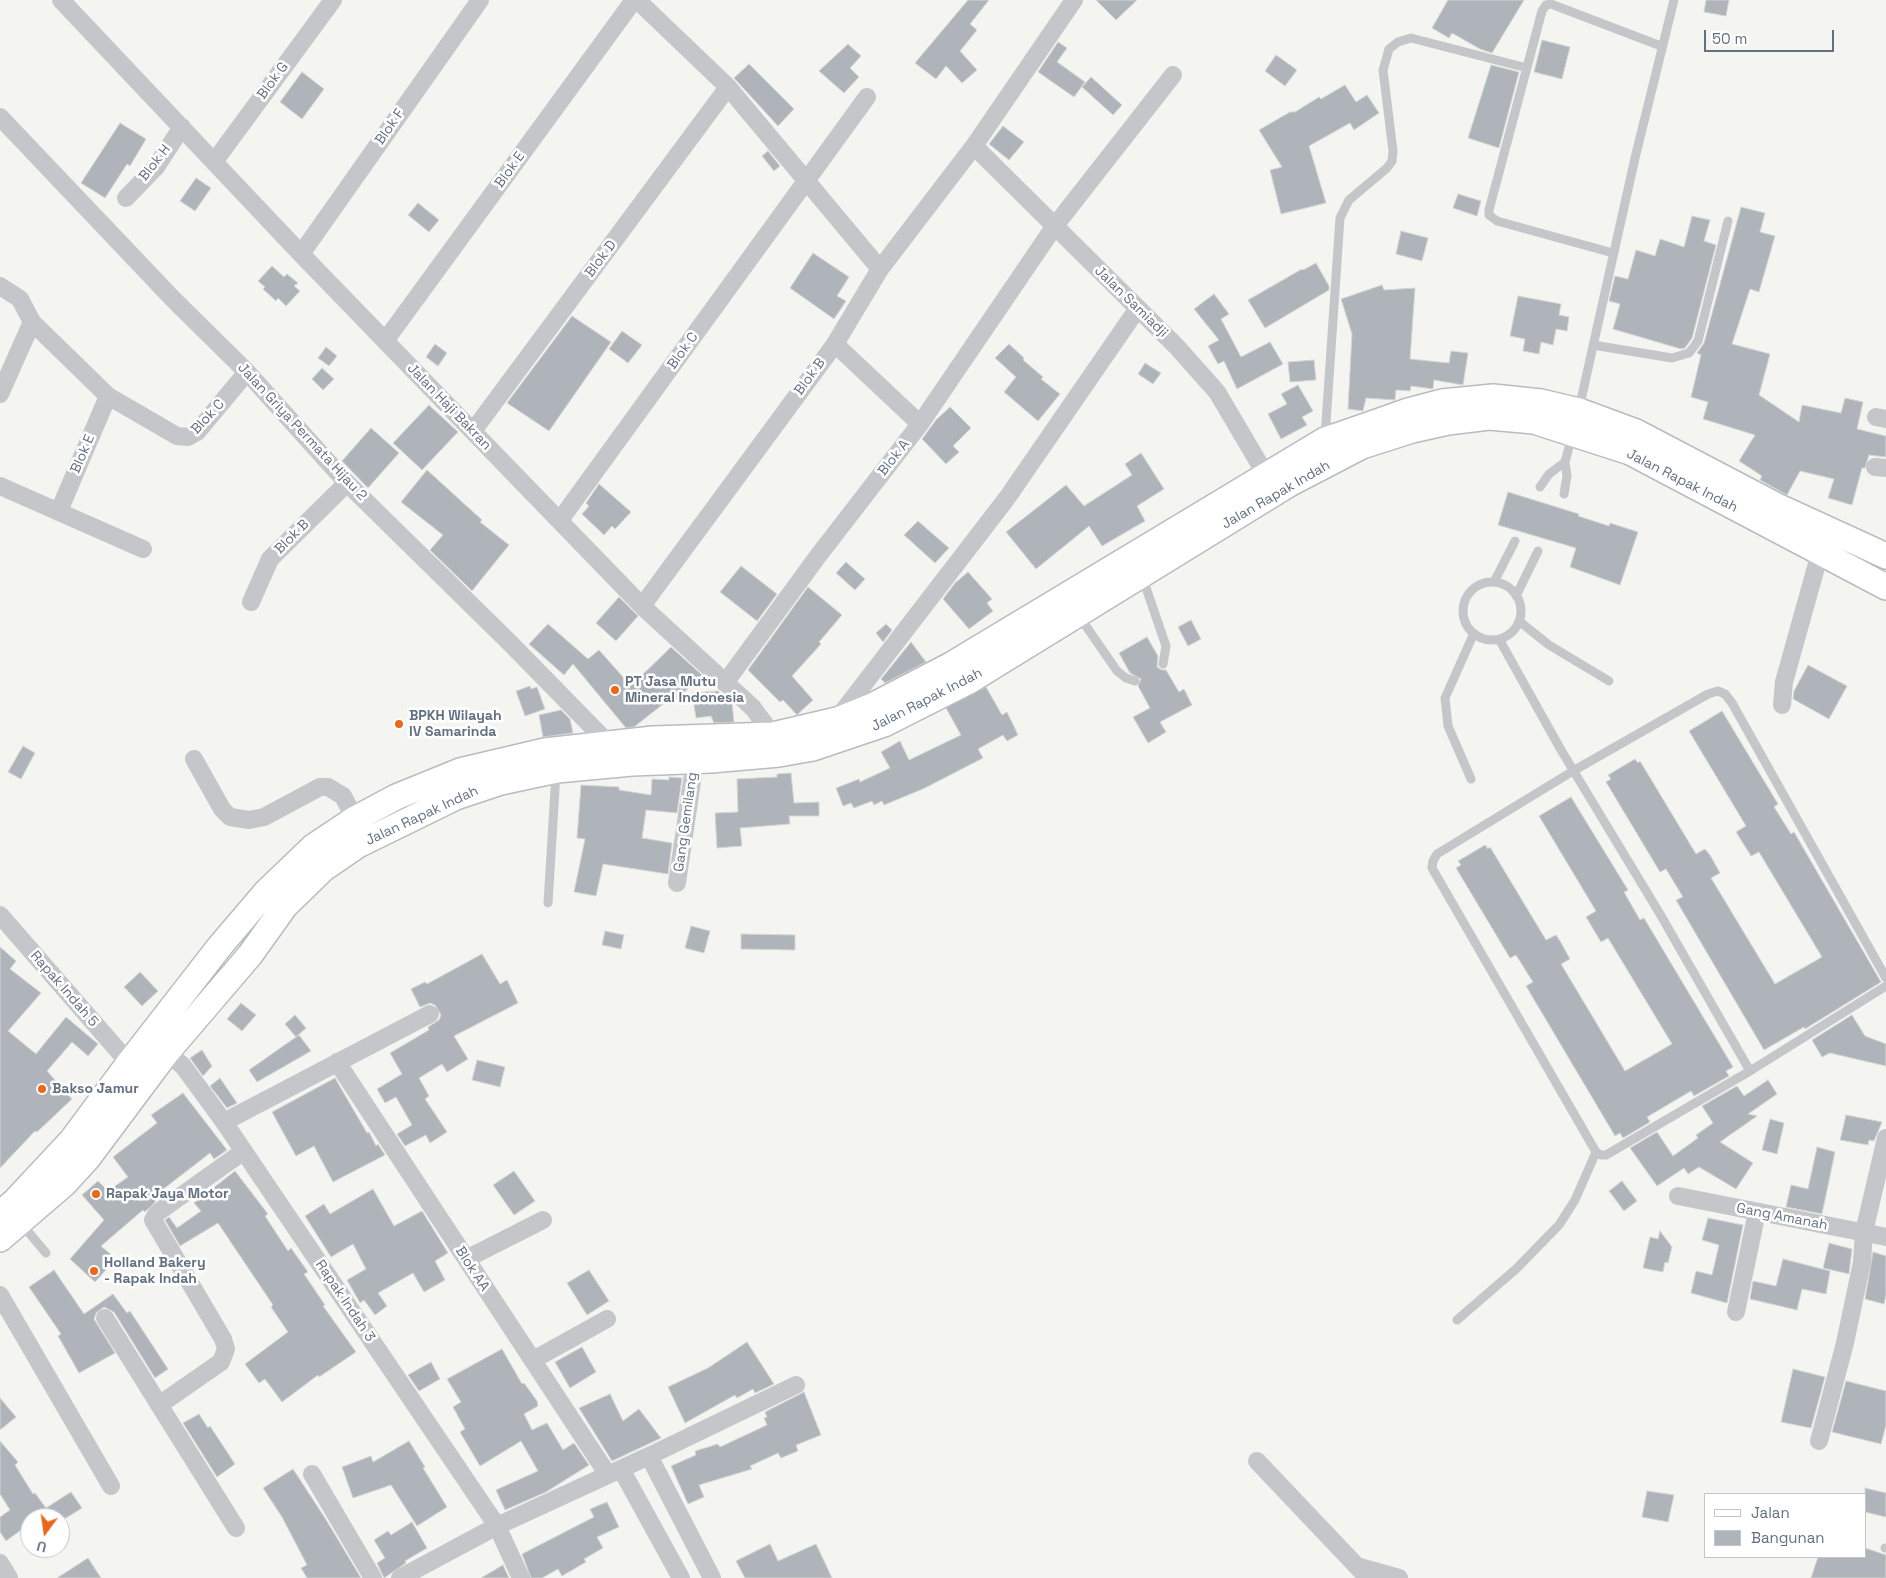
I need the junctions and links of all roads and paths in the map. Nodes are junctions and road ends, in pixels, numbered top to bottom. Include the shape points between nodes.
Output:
1 (61, 0) edge
2 (333, 0) edge
3 (480, 0) edge
4 (636, 0) edge
5 (1074, 0) edge
6 (1674, 0) edge
7 (1661, 46) junction
8 (1526, 68) junction
9 (1173, 75) dead end
10 (728, 87) junction
11 (867, 97) dead end
12 (0, 117) edge
13 (182, 127) junction
14 (974, 146) junction
15 (214, 162) junction
16 (806, 182) junction
17 (126, 198) dead end
18 (1728, 221) dead end
19 (1054, 227) junction
20 (1613, 253) junction
21 (301, 254) junction
22 (880, 269) junction
23 (0, 286) edge
24 (1138, 308) junction
25 (32, 322) junction
26 (385, 341) junction
27 (835, 344) junction
28 (1593, 345) junction
29 (247, 372) junction
30 (0, 394) edge
31 (108, 396) junction
32 (1576, 422) junction
33 (920, 424) junction
34 (473, 431) junction
35 (1325, 440) junction
36 (1565, 462) junction
37 (1266, 475) junction
38 (347, 483) junction
39 (0, 486) edge
40 (1540, 487) dead end
41 (1564, 494) dead end
42 (58, 511) junction
43 (560, 520) junction
44 (1514, 541) dead end
45 (143, 549) dead end
46 (1538, 551) dead end
47 (1820, 552) junction
48 (1886, 556) edge
49 (1136, 566) junction
50 (1494, 582) junction
51 (1886, 587) edge
52 (1516, 596) junction
53 (251, 602) dead end
54 (1071, 605) junction
55 (642, 606) junction
56 (1519, 621) junction
57 (1474, 633) junction
58 (1499, 639) junction
59 (1163, 664) dead end
60 (1135, 680) dead end
61 (1609, 681) dead end
62 (725, 683) junction
63 (1782, 705) dead end
64 (837, 720) junction
65 (773, 735) junction
66 (608, 743) junction
67 (194, 758) dead end
68 (695, 760) junction
69 (556, 770) junction
70 (1573, 771) junction
71 (1471, 779) dead end
72 (396, 797) junction
73 (355, 818) junction
74 (406, 821) junction
75 (677, 883) dead end
76 (548, 903) dead end
77 (0, 915) edge
78 (1886, 978) edge
79 (1886, 986) edge
80 (430, 1014) dead end
81 (159, 1045) junction
82 (336, 1062) junction
83 (129, 1063) junction
84 (1750, 1071) junction
85 (224, 1122) junction
86 (1886, 1138) edge
87 (244, 1152) junction
88 (1596, 1152) junction
89 (1678, 1196) dead end
90 (1757, 1212) junction
91 (10, 1218) edge
92 (543, 1220) dead end
93 (1864, 1232) junction
94 (1886, 1237) edge
95 (0, 1239) edge
96 (46, 1252) dead end
97 (466, 1260) junction
98 (0, 1295) edge
99 (1736, 1312) dead end
100 (105, 1318) dead end
101 (607, 1319) dead end
102 (1457, 1320) dead end
103 (532, 1360) junction
104 (796, 1385) dead end
105 (159, 1405) junction
106 (1819, 1440) dead end
107 (649, 1456) junction
108 (1257, 1461) dead end
109 (615, 1472) junction
110 (312, 1474) dead end
111 (111, 1486) dead end
112 (497, 1526) junction
113 (236, 1528) dead end
114 (0, 1563) edge
115 (1364, 1572) edge
116 (403, 1577) edge
117 (9, 1578) edge
118 (373, 1578) edge
119 (521, 1578) edge
120 (681, 1578) edge
121 (712, 1578) edge
122 (1399, 1578) edge

1 - 13 street, Jalan Haji Bakran
2 - 15 street, Blok G
3 - 21 street, Blok F
4 - 10 street
4 - 26 street, Blok E
5 - 14 street, Blok B
6 - 7 lane
7 - 8 lane via 1552,4 1546,5
7 - 20 lane
8 - 20 lane via 1490,215 1497,221
8 - 35 lane via 1411,38 1389,49 1382,70 1392,161 1348,200 1340,218
9 - 19 street, Blok A
10 - 16 street
10 - 34 street, Blok D
11 - 16 street, Blok C
12 - 29 street, Jalan Griya Permata Hijau 2
13 - 15 street, Jalan Haji Bakran
13 - 17 street, Blok H via 156,167
14 - 19 street, Jalan Samiadji
14 - 22 street, Blok B
15 - 21 street, Jalan Haji Bakran
16 - 22 street
16 - 43 street, Blok C
18 - 28 lane via 1698,341 1689,354 1672,358
19 - 24 street, Jalan Samiadji
19 - 33 street, Blok A
20 - 28 lane
21 - 26 street, Jalan Haji Bakran
22 - 27 street, Blok B
23 - 25 street via 20,299
24 - 37 street, Jalan Samiadji via 1217,392
24 - 64 street via 1007,498
25 - 30 street
25 - 31 street
26 - 34 street, Jalan Haji Bakran
27 - 33 street
27 - 55 street, Blok B
28 - 32 lane
29 - 31 street, Blok C via 197,432 188,437 177,436
29 - 38 street, Jalan Griya Permata Hijau 2
31 - 42 street, Blok E
32 - 35 main road, Jalan Rapak Indah via 1541,402 1493,397 1442,402
32 - 36 lane
32 - 47 main road, Jalan Rapak Indah
32 - 48 main road, Jalan Rapak Indah via 1636,432 1777,506
32 - 49 main road, Jalan Rapak Indah via 1489,417 1448,422 1370,443
33 - 62 street, Blok A
34 - 43 street, Jalan Haji Bakran
35 - 37 main road, Jalan Rapak Indah
36 - 40 lane via 1549,474
36 - 41 lane
37 - 49 main road, Jalan Rapak Indah
38 - 53 street, Blok B via 270,559
38 - 66 street, Jalan Griya Permata Hijau 2
39 - 42 street
42 - 45 street
43 - 55 street, Jalan Haji Bakran
44 - 50 lane
46 - 52 lane
47 - 51 main road, Jalan Rapak Indah
47 - 63 street via 1784,682
49 - 54 main road, Jalan Rapak Indah
49 - 59 lane via 1166,646
50 - 52 lane via 1502,584
50 - 57 lane via 1476,586 1465,600 1464,618
52 - 56 lane via 1520,604
54 - 60 lane via 1116,671
54 - 64 main road, Jalan Rapak Indah via 872,706
54 - 68 main road, Jalan Rapak Indah via 969,681 884,724 813,748 779,754
55 - 62 street, Jalan Haji Bakran
56 - 58 lane via 1514,629
56 - 61 lane via 1549,646
57 - 58 lane via 1481,638
57 - 71 lane via 1445,698 1448,726
58 - 70 lane
62 - 65 street, Jalan Haji Bakran via 753,708
64 - 65 main road, Jalan Rapak Indah
65 - 66 main road, Jalan Rapak Indah
66 - 72 main road, Jalan Rapak Indah via 499,760 460,771
67 - 73 street via 222,809 230,817 249,820 264,817 320,787 328,787 342,796
68 - 69 main road, Jalan Rapak Indah
68 - 75 street, Gang Gemilang
69 - 74 main road, Jalan Rapak Indah via 501,782
69 - 76 lane
70 - 78 lane via 1708,694 1718,691 1725,694
70 - 84 lane
70 - 88 lane via 1437,854 1432,868
72 - 73 main road, Jalan Rapak Indah
72 - 74 main road
73 - 81 main road, Jalan Rapak Indah via 313,847 277,880 220,946
74 - 81 main road, Jalan Rapak Indah via 358,845 303,887 285,906 250,955
77 - 83 street, Rapak Indah 5
79 - 84 lane
80 - 82 street
81 - 83 main road, Jalan Rapak Indah
81 - 85 street, Rapak Indah 3 via 183,1066
81 - 91 main road, Jalan Rapak Indah via 87,1159 64,1184
82 - 85 street
82 - 97 street, Blok AA
83 - 91 main road, Jalan Rapak Indah via 72,1140 14,1202
84 - 88 lane via 1606,1155
85 - 87 street, Rapak Indah 3
86 - 93 street
87 - 105 street via 157,1213 153,1220 226,1349 221,1362
87 - 112 street, Rapak Indah 3
88 - 102 lane via 1575,1200 1559,1225 1516,1269
89 - 90 street, Gang Amanah
90 - 93 street, Gang Amanah
90 - 99 street
91 - 95 main road, Jalan Rapak Indah
91 - 96 lane
92 - 97 street
93 - 94 street, Gang Amanah
93 - 106 street via 1862,1262 1845,1343
97 - 103 street, Blok AA
98 - 111 street
100 - 105 street
101 - 103 street
103 - 109 street, Blok AA
104 - 107 street
105 - 113 street
107 - 109 street
107 - 121 street
108 - 115 street
109 - 112 street
109 - 120 street, Blok AA
110 - 118 street
112 - 116 street
112 - 119 street, Rapak Indah 3
114 - 117 street
115 - 122 street

